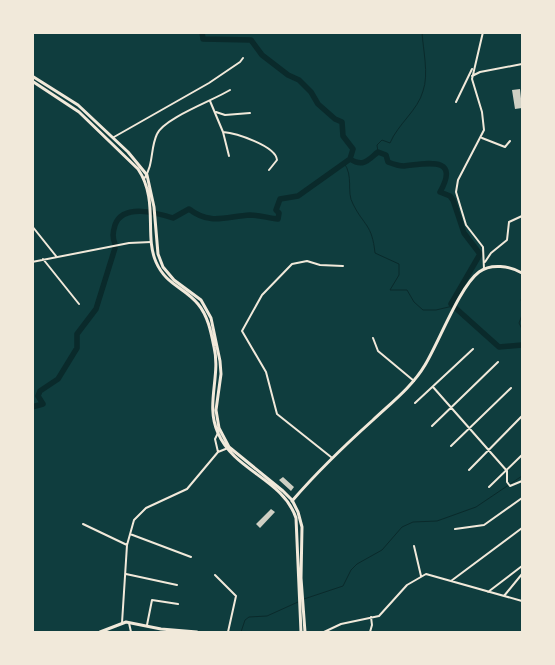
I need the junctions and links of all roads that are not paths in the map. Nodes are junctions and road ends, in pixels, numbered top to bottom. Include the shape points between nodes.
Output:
1 (483, 32) edge
2 (243, 58) dead end
3 (522, 64) edge
4 (473, 67) junction
5 (32, 76) edge
6 (472, 76) junction
7 (32, 81) edge
8 (230, 90) dead end
9 (210, 101) junction
10 (456, 102) dead end
11 (216, 112) junction
12 (250, 114) dead end
13 (223, 132) junction
14 (482, 138) junction
15 (112, 140) junction
16 (510, 142) dead end
17 (229, 156) dead end
18 (269, 170) dead end
19 (145, 177) junction
20 (522, 216) edge
21 (154, 218) junction
22 (156, 222) junction
23 (32, 226) edge
24 (152, 242) junction
25 (158, 254) junction
26 (56, 256) junction
27 (43, 259) junction
28 (32, 262) edge
29 (484, 263) junction
30 (343, 266) dead end
31 (484, 269) junction
32 (522, 273) edge
33 (78, 304) dead end
34 (374, 338) dead end
35 (473, 349) dead end
36 (498, 362) dead end
37 (414, 381) junction
38 (433, 387) junction
39 (511, 388) dead end
40 (416, 403) dead end
41 (451, 408) junction
42 (522, 416) edge
43 (432, 426) dead end
44 (469, 429) junction
45 (219, 432) junction
46 (451, 446) dead end
47 (228, 448) junction
48 (488, 450) junction
49 (218, 452) junction
50 (522, 456) edge
51 (332, 458) junction
52 (469, 470) dead end
53 (506, 471) junction
54 (522, 481) edge
55 (490, 487) dead end
56 (522, 498) edge
57 (291, 502) junction
58 (83, 524) dead end
59 (522, 528) edge
60 (455, 529) dead end
61 (129, 534) junction
62 (128, 545) junction
63 (414, 546) dead end
64 (191, 557) dead end
65 (522, 566) edge
66 (126, 574) junction
67 (522, 574) edge
68 (214, 575) dead end
69 (421, 576) junction
70 (451, 580) junction
71 (177, 585) dead end
72 (488, 592) junction
73 (504, 596) junction
74 (522, 602) edge
75 (301, 603) junction
76 (178, 604) dead end
77 (371, 617) junction
78 (129, 622) junction
79 (122, 623) junction
80 (147, 626) junction
81 (100, 632) edge
82 (131, 632) edge
83 (198, 632) edge
84 (228, 632) edge
85 (301, 632) edge
86 (305, 632) edge
87 (324, 632) edge
88 (370, 632) edge

1 - 4 street
2 - 15 street via 209,83
3 - 6 street
4 - 6 street
4 - 10 street
5 - 15 main road via 78,105
6 - 14 street via 484,124
7 - 15 main road via 70,105
8 - 9 street
9 - 11 street
9 - 19 street via 160,129
11 - 12 street
11 - 13 street
13 - 17 street
13 - 18 street via 273,150 277,160
14 - 16 street via 505,146
14 - 29 street via 458,180 456,192 466,225 484,247
15 - 19 main road
19 - 21 main road
20 - 29 street via 509,222 507,240
21 - 22 main road
21 - 24 main road
22 - 24 main road
22 - 25 main road
23 - 26 street
24 - 25 main road
24 - 26 street
24 - 45 main road via 153,254 164,276 198,304 206,316 217,362 212,411
25 - 45 main road via 167,273 201,300 211,318 221,374 216,410
26 - 27 street
27 - 28 street
27 - 33 street
29 - 31 street
30 - 51 street via 307,261 292,264 262,295 242,331 266,372 277,414
31 - 32 main road via 510,268
31 - 37 main road via 472,280
34 - 37 street via 378,351
35 - 38 street
36 - 41 street
37 - 51 main road
38 - 40 street
38 - 41 street
39 - 44 street
41 - 43 street
41 - 44 street
42 - 48 street
44 - 46 street
44 - 48 street
45 - 47 main road
45 - 49 street via 215,439
47 - 49 street
47 - 57 main road
48 - 52 street
48 - 53 street
49 - 61 street via 187,489 146,508 137,516
50 - 53 street
51 - 57 main road
53 - 54 street via 510,486
53 - 55 street
56 - 60 street via 484,525
57 - 75 main road via 298,527
58 - 62 street
59 - 70 street
61 - 62 street
61 - 64 street
62 - 66 street
63 - 69 street
65 - 72 street
66 - 71 street
66 - 79 street
67 - 73 street
68 - 84 street via 236,596
69 - 70 street via 428,574
69 - 77 street via 406,585 379,616
70 - 72 street
72 - 73 street
73 - 74 street
75 - 85 main road
75 - 86 main road
76 - 80 street via 152,600
77 - 87 street
77 - 88 street
78 - 79 main road
78 - 80 main road
78 - 82 street
79 - 81 main road
80 - 83 main road

